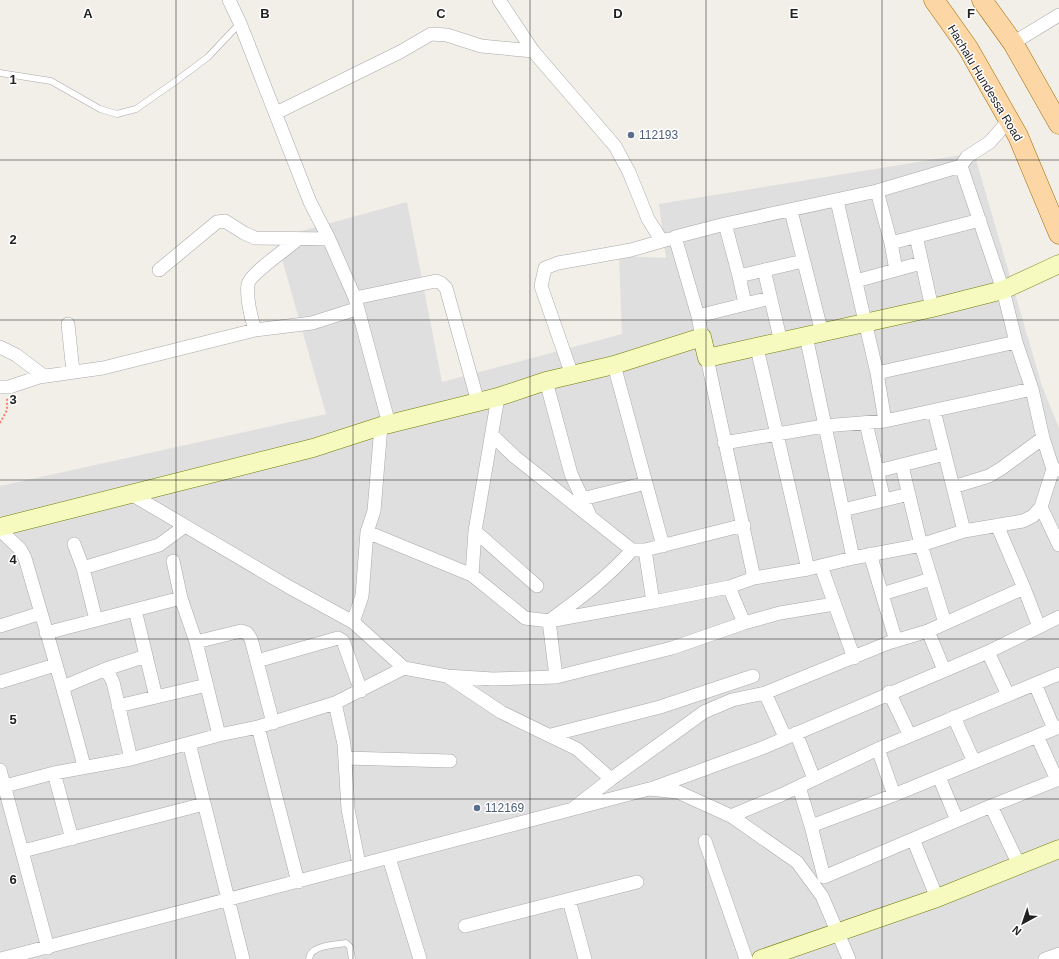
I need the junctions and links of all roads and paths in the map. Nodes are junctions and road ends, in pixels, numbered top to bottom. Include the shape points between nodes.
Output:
1 (229, 0) edge
2 (498, 0) edge
3 (934, 0) edge
4 (982, 0) edge
5 (1059, 15) edge
6 (240, 23) junction
7 (1014, 43) junction
8 (533, 51) junction
9 (0, 73) edge
10 (276, 113) junction
11 (1009, 120) junction
12 (1059, 124) edge
13 (961, 166) junction
14 (877, 192) junction
15 (836, 201) junction
16 (791, 211) junction
17 (980, 220) junction
18 (725, 224) junction
19 (1059, 234) edge
20 (916, 236) junction
21 (329, 239) junction
22 (668, 239) junction
23 (298, 240) junction
24 (891, 243) junction
25 (803, 261) junction
26 (921, 263) junction
27 (1059, 264) edge
28 (159, 270) dead end
29 (764, 270) junction
30 (896, 270) junction
31 (739, 276) junction
32 (856, 281) junction
33 (1003, 290) junction
34 (770, 298) junction
35 (356, 304) junction
36 (745, 304) junction
37 (932, 308) junction
38 (698, 316) junction
39 (865, 322) junction
40 (68, 324) dead end
41 (255, 330) junction
42 (814, 335) junction
43 (702, 337) junction
44 (781, 342) junction
45 (1016, 342) junction
46 (0, 347) edge
47 (757, 348) junction
48 (707, 358) junction
49 (614, 365) junction
50 (73, 372) junction
51 (877, 373) junction
52 (572, 375) junction
53 (44, 376) junction
54 (546, 381) junction
55 (4, 387) edge
56 (1032, 389) junction
57 (498, 397) junction
58 (478, 402) junction
59 (934, 412) junction
60 (885, 421) junction
61 (0, 423) edge
62 (866, 423) junction
63 (385, 425) junction
64 (824, 426) junction
65 (777, 434) junction
66 (492, 435) junction
67 (1043, 438) junction
68 (724, 443) junction
69 (945, 454) junction
70 (902, 466) junction
71 (1056, 470) edge
72 (878, 471) junction
73 (646, 483) junction
74 (953, 487) junction
75 (131, 494) junction
76 (909, 494) junction
77 (582, 499) junction
78 (884, 500) junction
79 (1041, 507) junction
80 (843, 510) junction
81 (592, 518) junction
82 (744, 525) junction
83 (997, 525) junction
84 (185, 526) junction
85 (0, 528) edge
86 (475, 531) junction
87 (367, 532) junction
88 (964, 532) junction
89 (74, 544) dead end
90 (921, 545) junction
91 (1059, 545) edge
92 (663, 546) junction
93 (632, 550) junction
94 (645, 550) junction
95 (870, 554) junction
96 (853, 558) junction
97 (173, 561) dead end
98 (815, 567) junction
99 (83, 568) junction
100 (472, 575) junction
101 (754, 578) junction
102 (931, 578) junction
103 (537, 586) dead end
104 (729, 587) junction
105 (1024, 588) junction
106 (882, 594) junction
107 (181, 598) junction
108 (653, 602) junction
109 (834, 604) junction
110 (135, 610) junction
111 (41, 613) junction
112 (1059, 617) edge
113 (96, 620) junction
114 (353, 622) junction
115 (549, 622) junction
116 (744, 623) junction
117 (945, 623) junction
118 (0, 626) edge
119 (1039, 627) junction
120 (928, 631) junction
121 (46, 633) junction
122 (896, 641) junction
123 (196, 642) junction
124 (988, 652) junction
125 (146, 656) junction
126 (854, 658) junction
127 (257, 661) junction
128 (55, 665) junction
129 (404, 668) junction
130 (106, 669) junction
131 (944, 670) junction
132 (1059, 674) edge
133 (447, 676) junction
134 (754, 676) dead end
135 (556, 677) junction
136 (0, 682) edge
137 (1035, 684) junction
138 (207, 686) junction
139 (63, 687) junction
140 (361, 691) junction
141 (890, 692) junction
142 (764, 693) junction
143 (1008, 695) junction
144 (156, 697) junction
145 (335, 703) junction
146 (118, 706) junction
147 (954, 717) junction
148 (273, 723) junction
149 (258, 727) junction
150 (1056, 728) edge
151 (219, 735) junction
152 (551, 735) junction
153 (790, 735) junction
154 (910, 736) junction
155 (1038, 736) junction
156 (189, 743) junction
157 (878, 749) junction
158 (345, 758) junction
159 (131, 759) junction
160 (450, 761) dead end
161 (974, 762) junction
162 (84, 766) junction
163 (54, 773) junction
164 (2, 776) edge
165 (939, 777) junction
166 (611, 779) junction
167 (814, 779) junction
168 (1058, 780) edge
169 (799, 787) junction
170 (649, 789) junction
171 (894, 795) junction
172 (204, 804) junction
173 (991, 806) junction
174 (571, 810) junction
175 (731, 816) junction
176 (958, 820) junction
177 (811, 826) junction
178 (72, 839) junction
179 (913, 840) junction
180 (705, 841) dead end
181 (1059, 849) edge
182 (23, 851) junction
183 (389, 858) junction
184 (360, 864) junction
185 (1019, 865) junction
186 (824, 877) junction
187 (298, 882) junction
188 (637, 882) dead end
189 (822, 896) junction
190 (937, 898) junction
191 (228, 899) junction
192 (569, 900) junction
193 (465, 926) dead end
194 (837, 932) junction
195 (48, 948) junction
196 (1059, 954) edge
197 (1, 959) edge
198 (243, 959) edge
199 (309, 959) edge
200 (352, 959) edge
201 (420, 959) edge
202 (585, 959) edge
203 (746, 959) edge
204 (761, 959) edge
205 (849, 959) edge
206 (1045, 959) edge

1 - 6 street
2 - 8 street
3 - 11 main road, Hachalu Hundessa Road via 968,48
4 - 7 main road
5 - 7 street
6 - 9 lane via 208,57 176,81 136,109 117,114 100,109 51,82
6 - 10 street
7 - 12 main road
8 - 10 street via 481,46 447,35 431,34
8 - 22 street via 616,146 648,219
10 - 21 street via 310,202
11 - 13 street via 990,142 967,157
11 - 19 main road, Hachalu Hundessa Road
13 - 14 street
13 - 17 street
14 - 15 street
14 - 24 street
15 - 16 street
15 - 32 street
16 - 18 street
16 - 25 street
17 - 20 street
17 - 33 street
18 - 22 street
18 - 31 street
20 - 24 street
20 - 26 street
21 - 23 street
21 - 35 street
22 - 38 street
22 - 52 street via 631,250 558,262 545,268 541,286
23 - 28 street via 255,238 225,221 217,222
23 - 41 street via 256,273 248,283 248,297
24 - 30 street
25 - 29 street
25 - 42 street
26 - 30 street
26 - 37 street
27 - 33 street
29 - 31 street
29 - 34 street
30 - 32 street
31 - 36 street
32 - 39 street
33 - 37 street
33 - 45 street
34 - 36 street
34 - 44 street
35 - 41 street via 312,323
35 - 58 street via 436,281 441,283 446,288
35 - 63 street
36 - 38 street
37 - 39 street
38 - 43 street
39 - 42 street
39 - 51 street
40 - 50 street
41 - 50 street via 103,368
42 - 44 street
42 - 64 street
43 - 48 street
43 - 49 street
44 - 47 street
45 - 51 street
45 - 56 street
46 - 53 street via 16,354
47 - 48 street
47 - 65 street
48 - 68 street
49 - 52 street
49 - 73 street
50 - 53 street
51 - 60 street
52 - 54 street
53 - 55 street
54 - 57 street
54 - 77 street via 571,474
55 - 61 path via 7,410
56 - 59 street
56 - 67 street
57 - 58 street
57 - 66 street
58 - 63 street
59 - 60 street
59 - 69 street
60 - 62 street
62 - 64 street
62 - 72 street
63 - 75 street via 313,448
63 - 87 street via 374,510
64 - 65 street
64 - 80 street
65 - 68 street
65 - 98 street
66 - 81 street via 515,457
66 - 86 street
67 - 71 street
67 - 74 street via 996,472
68 - 82 street
69 - 70 street
69 - 74 street
70 - 72 street
70 - 76 street
71 - 79 street
72 - 78 street
73 - 77 street
73 - 92 street
74 - 88 street
75 - 84 street
75 - 85 street
76 - 78 street
76 - 90 street
77 - 81 street
78 - 80 street
79 - 83 street via 1033,516
79 - 91 street
80 - 96 street
81 - 93 street
82 - 92 street
82 - 101 street
83 - 88 street
83 - 105 street
84 - 99 street via 159,545
84 - 114 street
85 - 111 street via 25,558
86 - 100 street
86 - 103 street
87 - 100 street
87 - 114 street via 362,596
88 - 90 street
89 - 99 street
90 - 95 street
90 - 102 street
92 - 94 street
93 - 94 street
93 - 115 street via 588,593
94 - 108 street
95 - 96 street
95 - 106 street
96 - 98 street
97 - 107 street
98 - 101 street
98 - 109 street
99 - 113 street
100 - 115 street via 525,618
101 - 104 street
102 - 106 street
102 - 117 street
104 - 108 street
104 - 116 street
105 - 117 street
105 - 119 street
106 - 122 street
107 - 110 street
107 - 123 street
108 - 115 street
109 - 116 street via 780,613
109 - 126 street
110 - 113 street
110 - 125 street
111 - 118 street
111 - 121 street
112 - 119 street
113 - 121 street
114 - 129 street
115 - 135 street
116 - 135 street via 672,648
117 - 120 street
119 - 124 street
120 - 122 street
120 - 131 street
121 - 128 street
122 - 126 street
123 - 127 street via 241,631 251,640
123 - 138 street
124 - 131 street
124 - 143 street
125 - 130 street
125 - 144 street
126 - 142 street
127 - 140 street via 338,638 343,641
127 - 148 street
128 - 136 street
128 - 139 street
129 - 133 street
129 - 140 street
130 - 139 street
130 - 146 street
131 - 141 street
132 - 137 street
133 - 135 street via 493,679
133 - 152 street via 501,712
134 - 152 street via 660,707
137 - 143 street
137 - 150 street
138 - 144 street
138 - 151 street
139 - 162 street
140 - 145 street
141 - 153 street
141 - 154 street
142 - 153 street
142 - 166 street via 732,700 704,712
143 - 147 street
144 - 146 street
145 - 148 street
145 - 158 street
146 - 159 street
147 - 154 street
147 - 161 street
148 - 149 street
149 - 151 street
149 - 187 street
150 - 155 street
151 - 156 street
152 - 166 street via 577,749
153 - 167 street
153 - 170 street
154 - 157 street
155 - 161 street
155 - 168 street
156 - 159 street
156 - 172 street
157 - 167 street
157 - 171 street
158 - 160 street
158 - 184 street via 348,809
159 - 162 street
161 - 165 street
162 - 163 street
163 - 164 street
163 - 178 street
164 - 182 street
165 - 171 street
165 - 176 street
166 - 174 street
167 - 169 street
168 - 173 street
169 - 175 street
169 - 177 street
170 - 174 street
170 - 175 street via 678,792
171 - 177 street
172 - 178 street
172 - 191 street
173 - 176 street
173 - 185 street
174 - 183 street
175 - 189 street via 797,862
176 - 179 street
177 - 186 street
178 - 182 street
179 - 186 street
179 - 190 street
180 - 203 street
181 - 185 street
182 - 195 street
183 - 184 street
183 - 201 street
184 - 187 street
185 - 190 street
186 - 189 street
187 - 191 street
188 - 192 street
189 - 194 street
190 - 194 street
191 - 195 street
191 - 198 street
192 - 193 street
192 - 202 street
194 - 204 street
194 - 205 street
195 - 197 street
196 - 206 street
199 - 200 lane via 309,954 314,950 346,943 350,947

